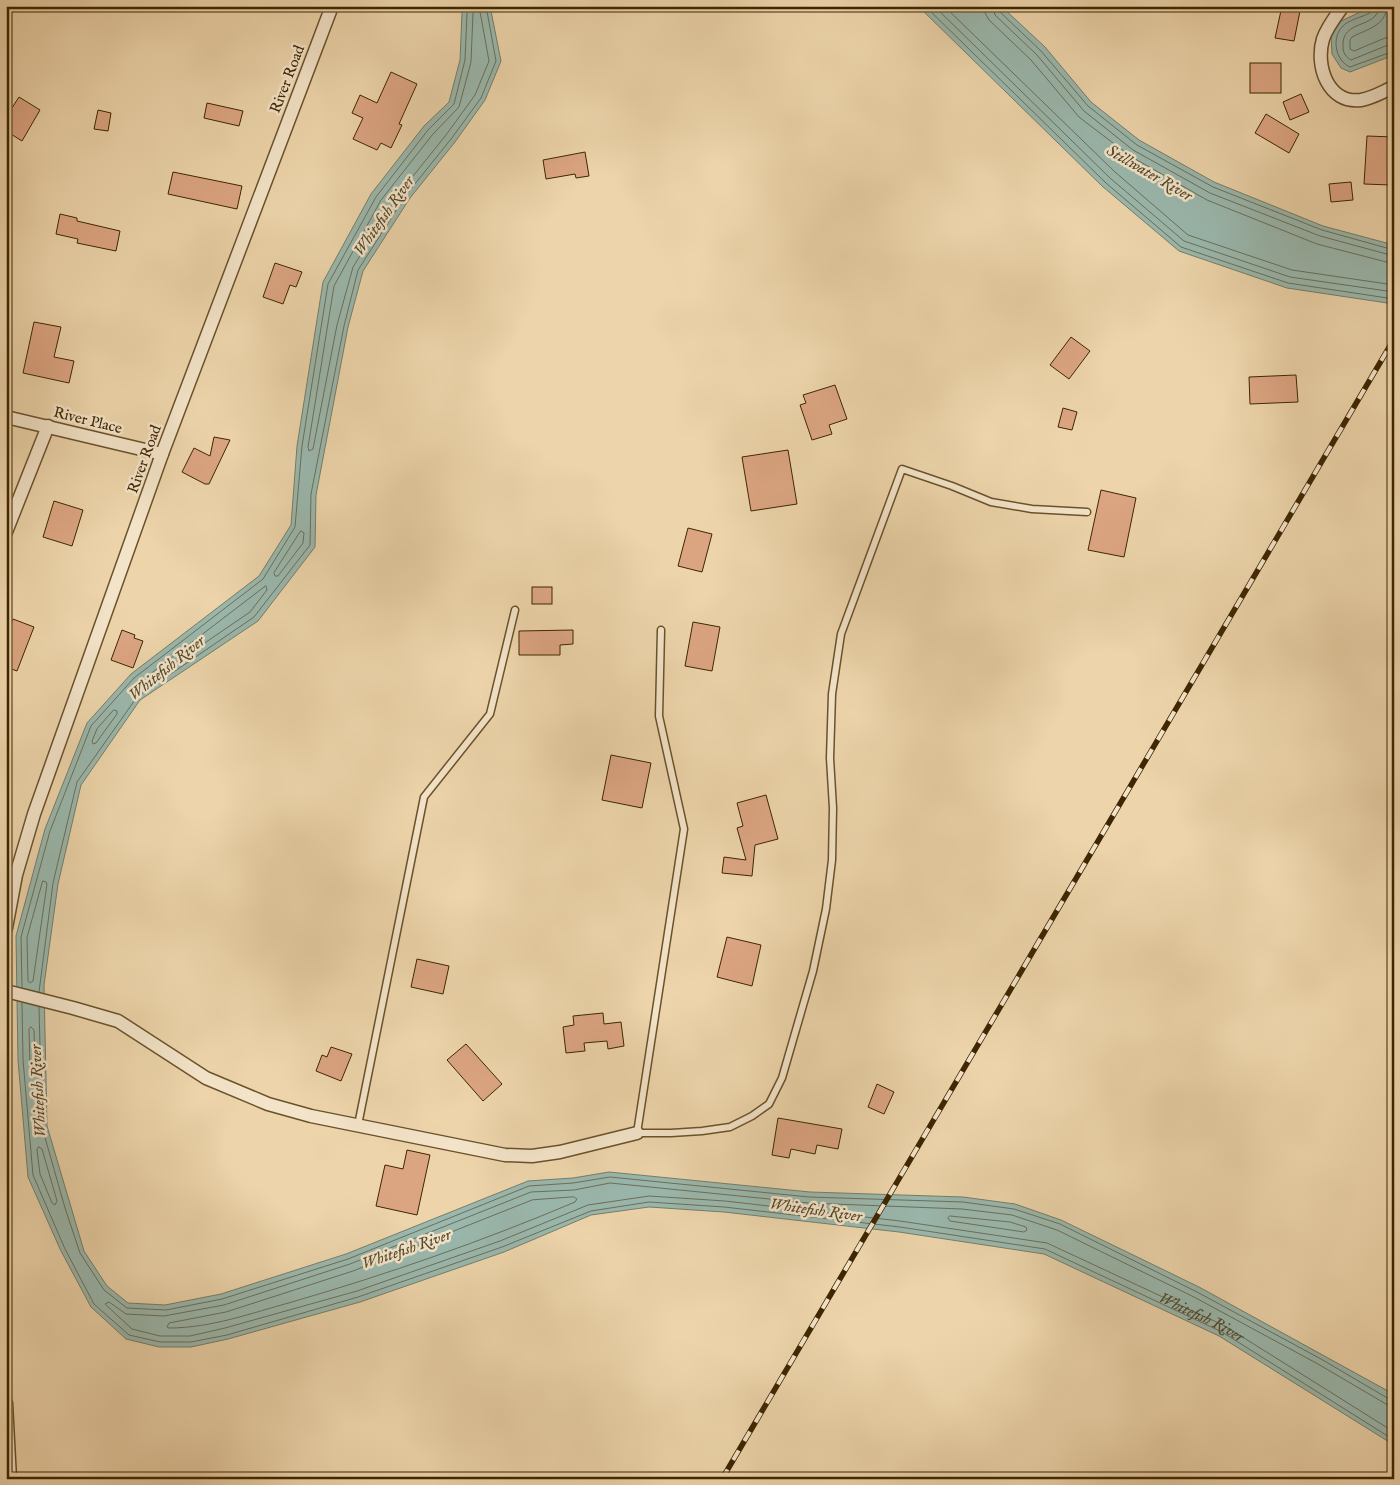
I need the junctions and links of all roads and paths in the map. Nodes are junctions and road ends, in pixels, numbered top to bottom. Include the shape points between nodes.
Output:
1 (332, 6) edge
2 (1343, 6) edge
3 (1394, 87) edge
4 (6, 417) edge
5 (48, 426) junction
6 (162, 454) junction
7 (1087, 512) dead end
8 (6, 532) edge
9 (515, 610) dead end
10 (661, 630) dead end
11 (6, 928) edge
12 (12, 992) edge
13 (358, 1125) junction
14 (637, 1133) junction
15 (6, 1403) edge
16 (10, 1479) edge

1 - 6 street, River Road
2 - 3 street via 1322,44 1321,65 1332,91 1353,100 1366,99
4 - 5 street, River Place
5 - 6 street, River Place
5 - 8 street
6 - 11 street, River Road via 34,814 16,875
7 - 14 lane via 1032,509 991,502 902,469 839,643 832,694 832,860 826,909 813,971 782,1078 769,1104 730,1127
9 - 13 lane via 490,714 424,796
10 - 14 lane via 659,716 684,829
12 - 13 street via 118,1021 178,1062 236,1092 311,1116
13 - 14 street via 505,1155 532,1156
15 - 16 street

